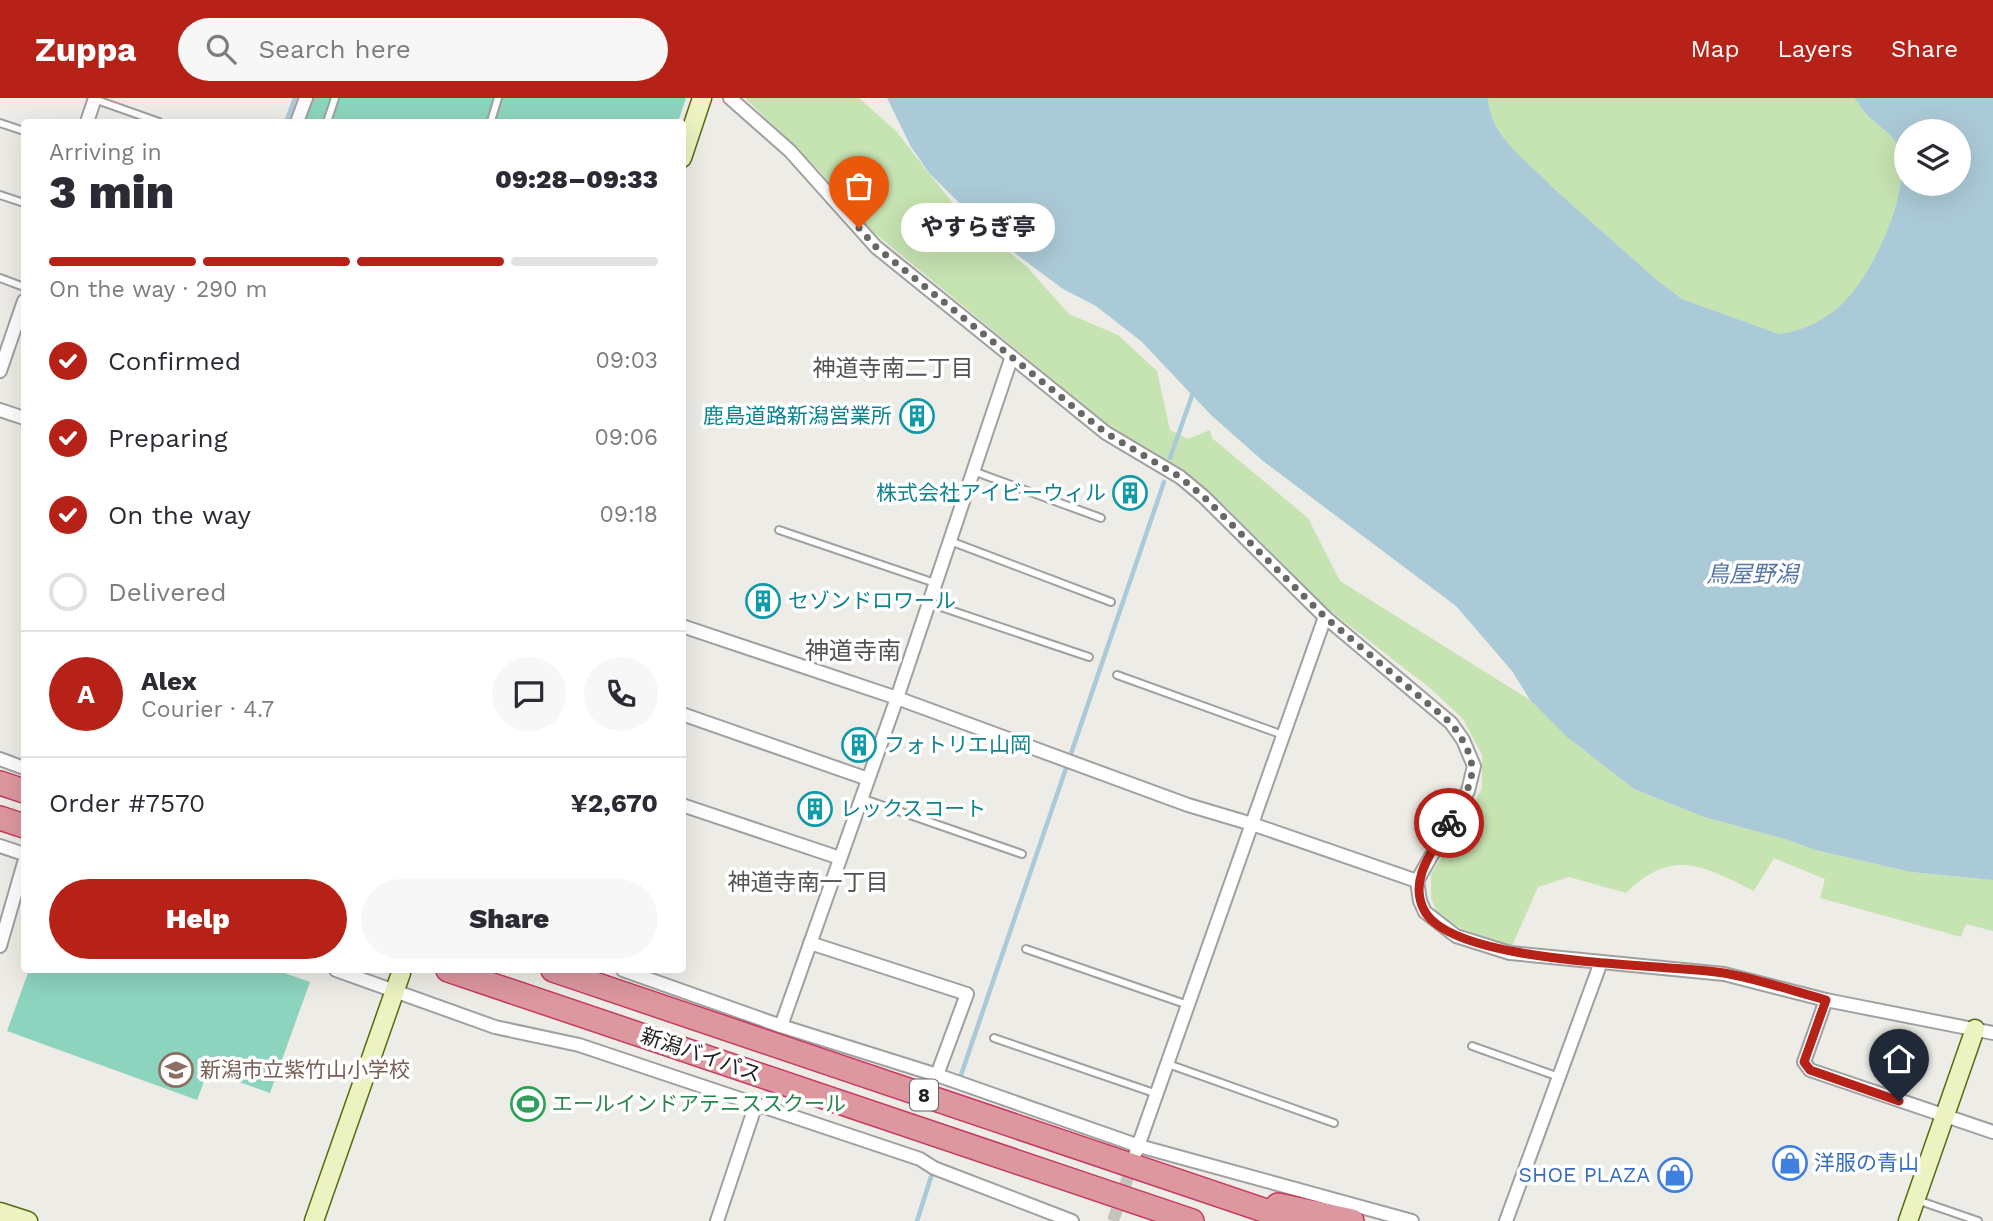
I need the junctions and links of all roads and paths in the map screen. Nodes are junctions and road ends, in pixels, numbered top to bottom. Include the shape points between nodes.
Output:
1 (306, 98) edge
2 (335, 98) edge
3 (498, 98) edge
4 (702, 98) edge
5 (730, 98) edge
6 (95, 99) edge
7 (88, 119) edge
8 (151, 119) edge
9 (299, 119) edge
10 (328, 119) edge
11 (493, 119) edge
12 (0, 123) edge
13 (21, 130) edge
14 (686, 146) edge
15 (0, 195) edge
16 (21, 203) edge
17 (0, 278) edge
18 (21, 286) edge
19 (20, 328) edge
20 (1011, 359) junction
21 (0, 371) edge
22 (0, 410) edge
23 (21, 417) edge
24 (973, 471) junction
25 (1101, 518) dead end
26 (779, 530) dead end
27 (950, 541) junction
28 (935, 583) junction
29 (1111, 602) dead end
30 (929, 603) junction
31 (1325, 617) junction
32 (686, 627) edge
33 (1089, 657) dead end
34 (1117, 674) dead end
35 (897, 698) junction
36 (686, 715) edge
37 (1283, 735) junction
38 (0, 759) edge
39 (21, 767) edge
40 (868, 779) junction
41 (0, 783) edge
42 (21, 790) edge
43 (861, 798) junction
44 (686, 806) edge
45 (0, 818) edge
46 (1252, 824) junction
47 (21, 825) edge
48 (0, 846) edge
49 (21, 853) edge
50 (1022, 854) dead end
51 (840, 858) junction
52 (21, 873) edge
53 (1417, 881) junction
54 (810, 943) junction
55 (0, 946) edge
56 (1026, 949) dead end
57 (1601, 962) junction
58 (344, 973) edge
59 (401, 973) dead end
60 (457, 973) edge
61 (562, 973) edge
62 (631, 973) edge
63 (396, 992) junction
64 (1826, 1000) junction
65 (1188, 1005) junction
66 (781, 1026) junction
67 (1975, 1029) junction
68 (1993, 1033) edge
69 (994, 1038) dead end
70 (1472, 1046) dead end
71 (1167, 1064) junction
72 (937, 1075) junction
73 (1559, 1077) junction
74 (1157, 1094) junction
75 (756, 1104) junction
76 (1943, 1116) junction
77 (1334, 1123) dead end
78 (1993, 1132) edge
79 (1137, 1150) junction
80 (1031, 1167) junction
81 (1193, 1186) junction
82 (1915, 1200) junction
83 (0, 1212) edge
84 (28, 1221) edge
85 (314, 1221) edge
86 (717, 1221) edge
87 (1072, 1221) edge
88 (1169, 1221) edge
89 (1192, 1221) edge
90 (1296, 1221) edge
91 (1352, 1221) edge
92 (1412, 1221) edge
93 (1506, 1221) edge
94 (1908, 1221) edge
95 (1978, 1221) edge

1 - 9 street
2 - 10 lane
3 - 11 lane
4 - 14 street
5 - 20 street via 790,151 876,247
6 - 7 street
6 - 8 lane
12 - 13 lane
15 - 16 lane
17 - 18 lane
19 - 21 street
20 - 24 street
20 - 31 street via 1106,433 1180,477
22 - 23 street
24 - 25 lane
24 - 27 street
26 - 28 lane
27 - 28 street
27 - 29 lane
28 - 30 street
30 - 33 lane
30 - 35 street
31 - 37 street
31 - 53 street via 1451,723 1474,766 1468,792
32 - 35 street
34 - 37 lane
35 - 40 street
35 - 46 street via 1188,806
36 - 40 street
37 - 46 street
38 - 39 street
40 - 43 street
41 - 42 highway
43 - 50 lane
43 - 51 street
44 - 51 street
45 - 47 highway
46 - 53 street
46 - 65 street
48 - 49 street
51 - 54 street
52 - 55 street
53 - 57 street via 1425,912 1456,936 1510,953
54 - 66 street
54 - 72 street via 967,994
56 - 65 lane
57 - 64 street via 1724,974
57 - 73 street
58 - 63 street
59 - 63 street
60 - 80 highway, 新潟バイパス / 8
61 - 81 highway, 新潟バイパス / 8
62 - 66 street
63 - 75 street via 495,1027 579,1045
63 - 85 street
64 - 67 street
64 - 76 street via 1804,1062 1810,1070
65 - 71 street
66 - 72 street
67 - 68 street
67 - 76 street
69 - 74 lane
70 - 73 lane
71 - 74 street
71 - 77 lane
72 - 79 street
73 - 93 street
74 - 79 street
75 - 86 street
75 - 87 street via 920,1159
76 - 78 street
76 - 82 street
79 - 92 street
80 - 88 highway
80 - 89 highway, 新潟バイパス / 8
81 - 90 highway, 新潟バイパス / 8
81 - 91 highway
82 - 94 street
82 - 95 lane
83 - 84 street

